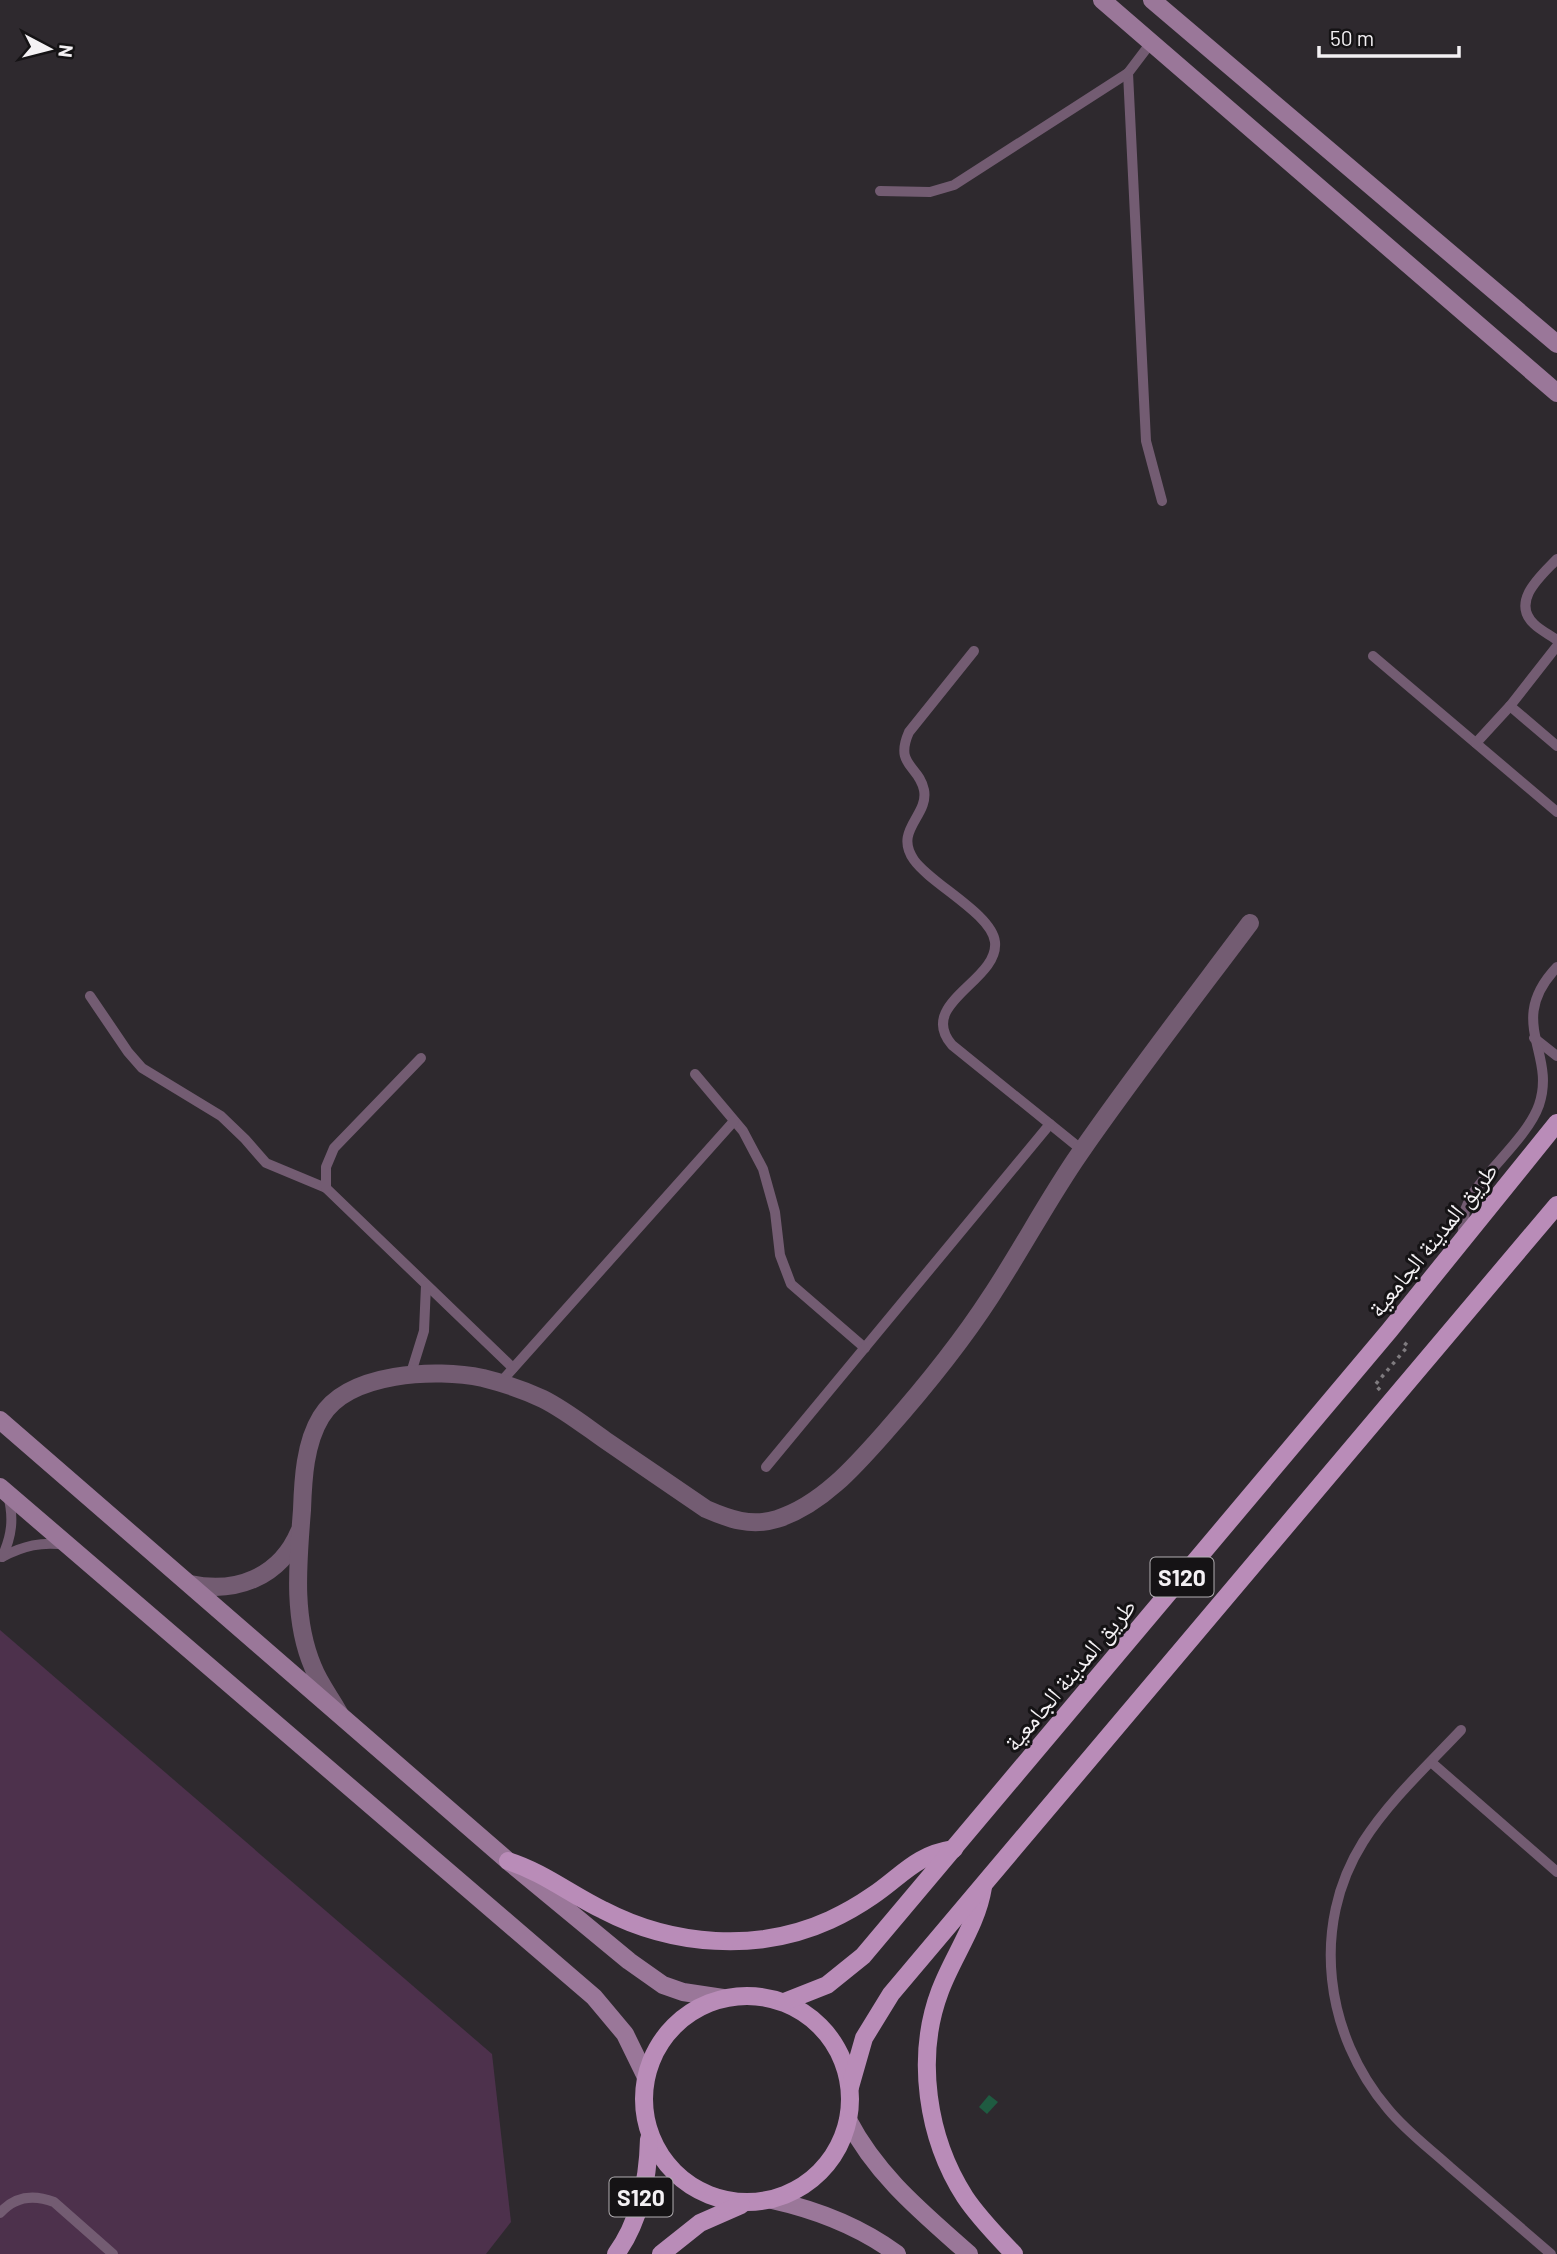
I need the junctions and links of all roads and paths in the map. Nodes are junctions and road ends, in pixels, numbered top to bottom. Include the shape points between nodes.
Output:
1 (1101, 0) edge
2 (1152, 0) edge
3 (1150, 44) junction
4 (1128, 73) junction
5 (880, 191) dead end
6 (1552, 336) edge
7 (1557, 393) edge
8 (1162, 501) dead end
9 (1557, 559) edge
10 (1557, 640) edge
11 (1557, 646) edge
12 (974, 651) dead end
13 (1373, 656) dead end
14 (1510, 706) junction
15 (1476, 743) junction
16 (1557, 746) edge
17 (1557, 812) edge
18 (1250, 923) dead end
19 (1557, 967) edge
20 (90, 996) dead end
21 (1534, 1038) junction
22 (1557, 1056) edge
23 (421, 1058) dead end
24 (695, 1074) dead end
25 (734, 1121) junction
26 (1557, 1123) edge
27 (1049, 1124) junction
28 (1082, 1150) junction
29 (326, 1188) junction
30 (1557, 1205) edge
31 (1462, 1241) junction
32 (426, 1285) junction
33 (1389, 1331) junction
34 (865, 1348) junction
35 (513, 1368) junction
36 (410, 1376) junction
37 (500, 1383) junction
38 (1392, 1400) junction
39 (0, 1420) edge
40 (766, 1467) dead end
41 (4, 1490) edge
42 (300, 1529) junction
43 (69, 1546) junction
44 (1, 1558) edge
45 (190, 1584) junction
46 (342, 1716) junction
47 (1461, 1730) dead end
48 (1431, 1762) junction
49 (954, 1849) junction
50 (508, 1861) junction
51 (1557, 1872) edge
52 (983, 1885) junction
53 (723, 1998) junction
54 (784, 2002) junction
55 (646, 2077) junction
56 (850, 2087) junction
57 (848, 2120) junction
58 (650, 2135) junction
59 (772, 2200) junction
60 (746, 2203) junction
61 (0, 2213) edge
62 (113, 2254) edge
63 (616, 2254) edge
64 (661, 2254) edge
65 (897, 2254) edge
66 (969, 2254) edge
67 (1014, 2254) edge
68 (1551, 2254) edge

1 - 3 street
2 - 6 street
3 - 4 lane
3 - 7 street
4 - 5 lane via 954,185 930,192
4 - 8 lane via 1146,441
9 - 10 lane via 1531,586 1526,603 1534,625
11 - 14 lane
12 - 27 lane via 906,740 905,756 925,794 908,830 908,848 916,863 986,922 995,938 989,964 946,1012 945,1034 952,1045
13 - 15 lane
14 - 15 lane
14 - 16 lane
15 - 17 lane
18 - 28 street
19 - 21 lane via 1536,998
20 - 29 lane via 142,1068 221,1116 266,1163
21 - 22 lane
21 - 31 lane via 1542,1079 1538,1107 1471,1196
23 - 29 lane via 334,1148 326,1167
24 - 25 lane
25 - 34 lane via 763,1169 782,1265 791,1284
25 - 35 lane
26 - 31 main road, طريق المدينة الجامعية / S120
27 - 28 lane
27 - 34 lane
28 - 37 street via 989,1298 932,1378 863,1458 797,1511 753,1523 729,1520 559,1408
29 - 32 lane
30 - 38 main road, S120
31 - 33 main road, طريق المدينة الجامعية / S120
32 - 35 lane
32 - 36 lane via 424,1331
33 - 38 path via 1408,1346 1375,1385
33 - 49 main road, طريق المدينة الجامعية / S120
34 - 40 lane
35 - 37 lane
36 - 37 street via 458,1375
36 - 42 street via 356,1387 321,1415 310,1443
38 - 52 main road, S120
39 - 45 street
41 - 43 street
41 - 44 lane via 12,1526
42 - 45 street via 279,1563 256,1579 230,1587
42 - 46 street via 298,1595 304,1640 314,1670
43 - 44 lane via 34,1544
43 - 55 street via 594,1997 625,2034
45 - 46 street
46 - 50 street
47 - 48 lane
48 - 51 lane
48 - 68 lane via 1377,1822 1342,1883 1331,1929 1334,1999 1356,2061 1387,2108
49 - 50 main road via 917,1860 873,1895 818,1925 788,1935 725,1942 672,1935 631,1923 540,1872
49 - 54 main road, طريق المدينة الجامعية / S120 via 852,1967 827,1985
50 - 53 street via 645,1974 683,1992
52 - 56 main road, S120 via 881,2008 858,2054
52 - 67 main road via 973,1923 940,1991 929,2041 928,2082 931,2112 950,2170 984,2222
53 - 54 main road via 744,1995
53 - 55 main road via 682,2018 653,2054
54 - 56 main road via 828,2035
55 - 58 main road via 643,2096
56 - 57 main road
57 - 59 main road via 841,2142 821,2171 794,2192
57 - 66 street via 883,2173
58 - 60 main road via 671,2170 687,2184 725,2201
58 - 63 main road, S120 via 640,2204
59 - 60 main road
59 - 65 street via 839,2220
60 - 64 main road, S120 via 700,2223
61 - 62 lane via 17,2199 42,2197 54,2202

